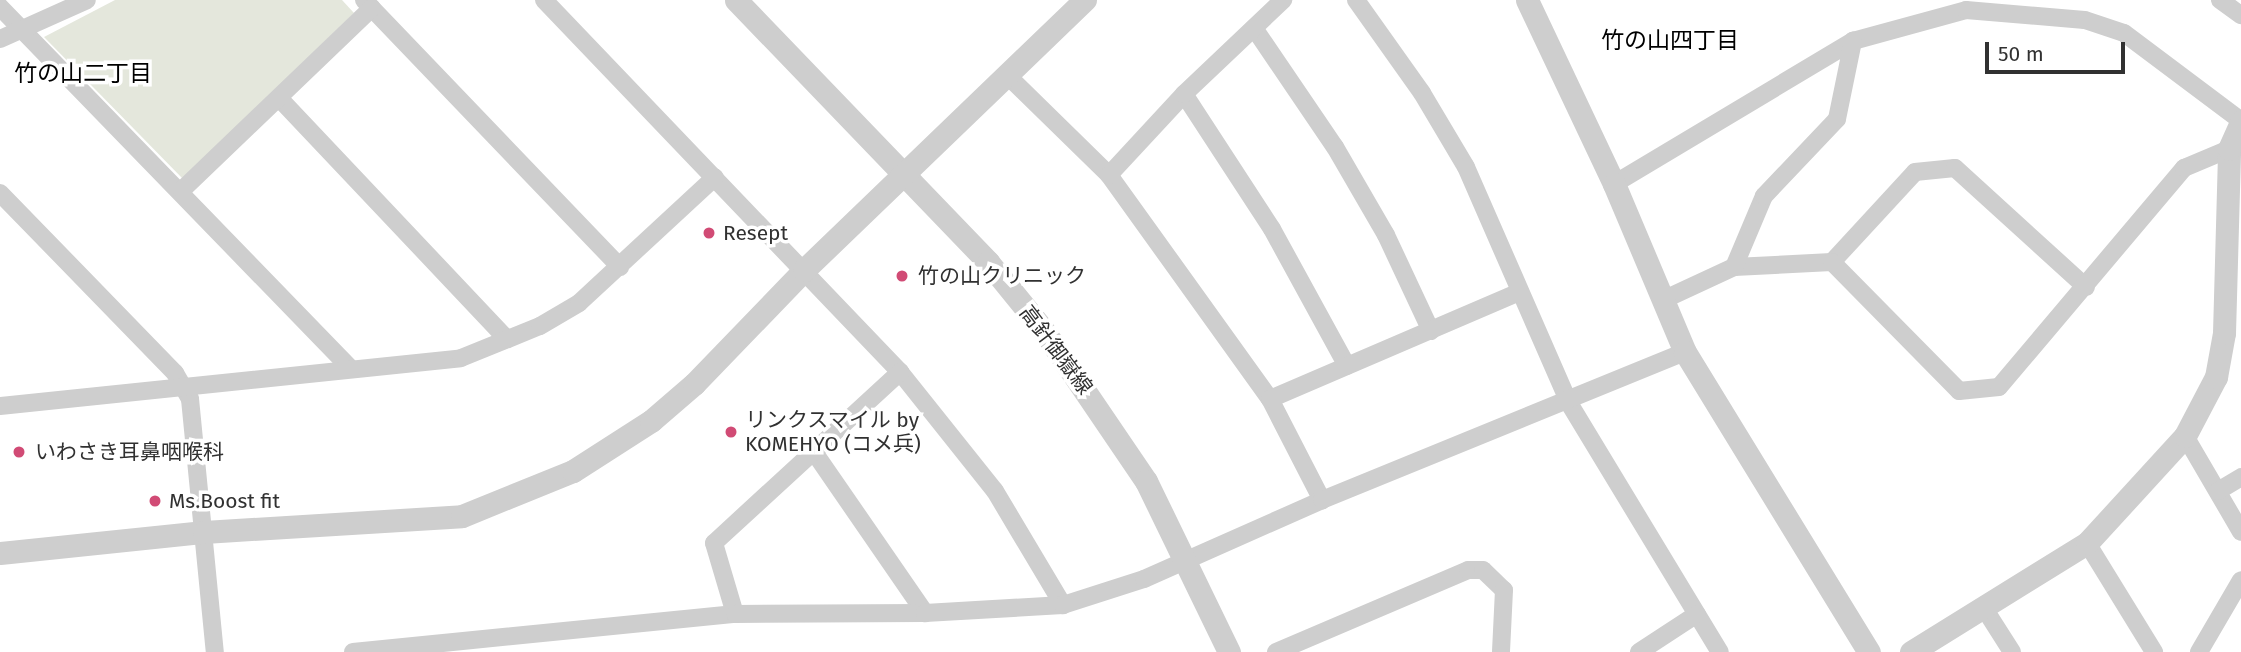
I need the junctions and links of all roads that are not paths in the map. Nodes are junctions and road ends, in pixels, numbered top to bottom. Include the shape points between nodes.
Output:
1 (87, 0) edge
2 (544, 0) edge
3 (736, 0) edge
4 (1085, 0) edge
5 (1283, 0) edge
6 (1356, 0) edge
7 (1527, 0) edge
8 (2220, 0) edge
9 (368, 4) edge
10 (1965, 5) edge
11 (0, 7) edge
12 (2241, 15) edge
13 (1254, 28) junction
14 (23, 32) junction
15 (0, 38) edge
16 (1853, 41) junction
17 (1008, 76) junction
18 (1184, 94) junction
19 (279, 98) junction
20 (2241, 121) edge
21 (2229, 149) junction
22 (1109, 175) junction
23 (715, 177) junction
24 (903, 177) junction
25 (1614, 184) junction
26 (182, 190) junction
27 (0, 193) edge
28 (2235, 231) edge
29 (1832, 262) junction
30 (620, 267) junction
31 (1734, 267) junction
32 (804, 270) junction
33 (2086, 287) junction
34 (1520, 292) junction
35 (1665, 299) junction
36 (1431, 331) junction
37 (507, 339) junction
38 (1685, 352) junction
39 (1347, 366) junction
40 (351, 369) junction
41 (900, 372) junction
42 (184, 387) junction
43 (1270, 399) junction
44 (1569, 403) junction
45 (1, 405) edge
46 (2185, 436) junction
47 (814, 452) junction
48 (2241, 477) edge
49 (2218, 491) junction
50 (1322, 500) junction
51 (204, 532) junction
52 (2241, 532) edge
53 (2087, 543) junction
54 (0, 553) edge
55 (1186, 560) junction
56 (2241, 580) edge
57 (1063, 605) junction
58 (1984, 608) junction
59 (925, 613) junction
60 (735, 614) junction
61 (1697, 614) junction
62 (215, 652) edge
63 (353, 652) edge
64 (1229, 652) edge
65 (1276, 652) edge
66 (1501, 652) edge
67 (1639, 652) edge
68 (1720, 652) edge
69 (1869, 652) edge
70 (1911, 652) edge
71 (2012, 652) edge
72 (2154, 652) edge
73 (2199, 652) edge

1 - 14 street
2 - 23 street
3 - 24 street, 高針御嶽線
4 - 17 street
5 - 13 street
6 - 34 street via 1422,93 1466,167
7 - 25 street
8 - 12 street
9 - 19 street
9 - 30 street
10 - 16 street
10 - 20 street via 2085,20 2124,33
11 - 14 street
13 - 18 street
13 - 36 street via 1335,147 1386,235
14 - 15 street
14 - 26 street
16 - 25 street
16 - 31 street via 1837,119 1764,196
17 - 22 street
17 - 24 street
18 - 22 street
18 - 39 street via 1272,229
19 - 26 street
19 - 37 street
20 - 21 street
21 - 28 street
21 - 33 street via 2184,168
22 - 43 street
23 - 30 street
23 - 32 street
24 - 32 street
24 - 55 street, 高針御嶽線 via 988,262 1044,331 1122,441
25 - 35 street
26 - 40 street
27 - 42 street
28 - 46 street via 2216,377
29 - 31 street
29 - 33 street via 1916,172 1955,168
29 - 33 street via 1959,391 1999,387
30 - 37 street via 579,303
31 - 35 street
32 - 41 street
32 - 51 street via 694,384 651,421 573,471 522,494 462,516
34 - 36 street
34 - 44 street
35 - 38 street
36 - 39 street
37 - 40 street via 461,358
38 - 44 street
38 - 69 street
39 - 43 street
40 - 42 street
41 - 47 street
41 - 57 street via 995,491
42 - 45 street
42 - 51 street via 190,399
43 - 50 street
44 - 50 street
44 - 61 street
46 - 49 street
46 - 53 street
47 - 59 street
47 - 60 street via 714,543
48 - 49 street
49 - 52 street
50 - 55 street
51 - 54 street
51 - 62 street
53 - 58 street
53 - 72 street
55 - 57 street
55 - 64 street, 高針御嶽線
56 - 73 street
57 - 59 street
58 - 70 street
58 - 71 street
59 - 60 street
60 - 63 street
61 - 67 street
61 - 68 street
65 - 66 street via 1468,570 1483,570 1504,590

